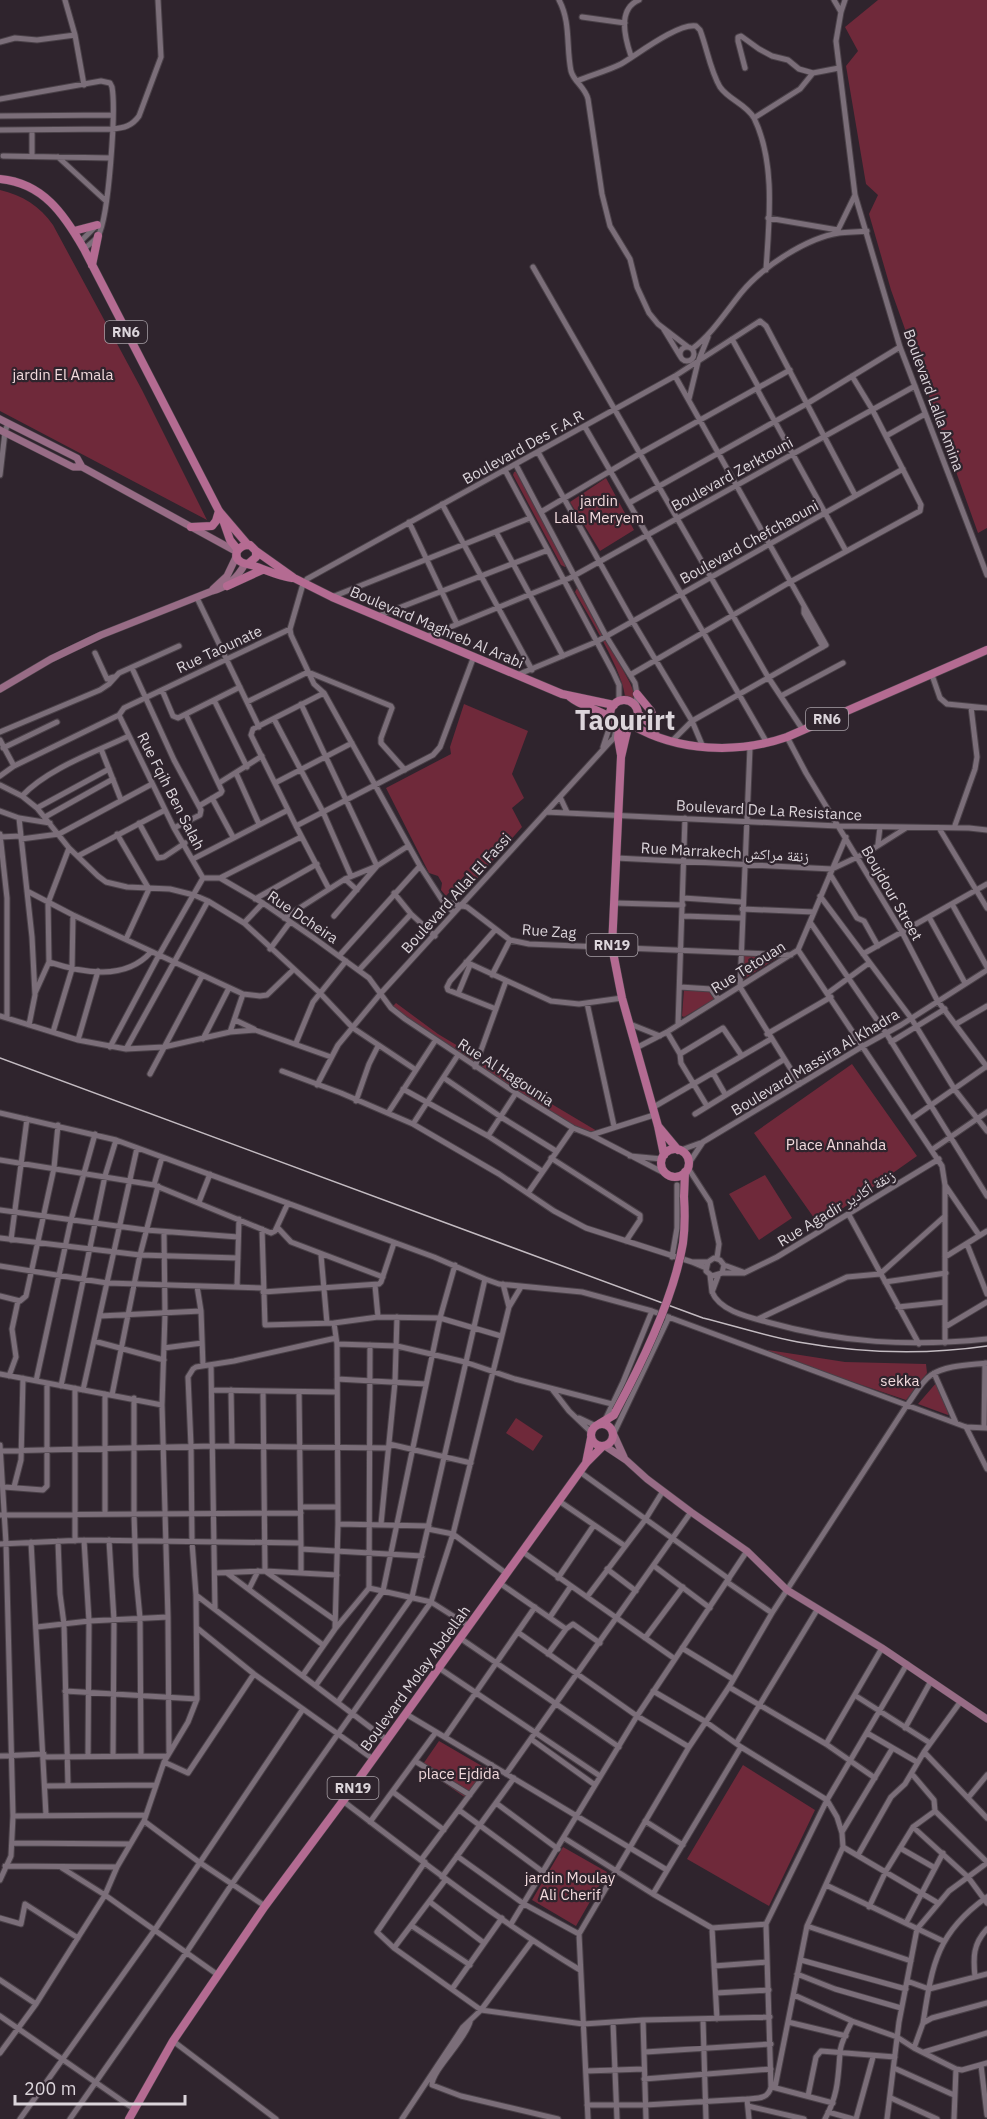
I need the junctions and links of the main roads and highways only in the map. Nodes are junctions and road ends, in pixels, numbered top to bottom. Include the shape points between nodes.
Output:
1 (0, 179) edge
2 (97, 225) road end
3 (74, 231) junction
4 (98, 236) road end
5 (92, 266) junction
6 (220, 513) junction
7 (191, 527) road end
8 (248, 545) junction
9 (256, 551) junction
10 (237, 552) junction
11 (247, 564) junction
12 (262, 570) junction
13 (294, 578) junction
14 (227, 586) road end
15 (987, 650) edge
16 (637, 694) road end
17 (570, 697) junction
18 (616, 703) junction
19 (637, 710) junction
20 (620, 724) junction
21 (658, 732) junction
22 (658, 1126) junction
23 (679, 1150) junction
24 (663, 1157) junction
25 (687, 1168) junction
26 (670, 1176) junction
27 (684, 1195) junction
28 (614, 1410) junction
29 (596, 1427) junction
30 (613, 1432) junction
31 (603, 1447) junction
32 (586, 1463) junction
33 (129, 2119) edge

1 - 3 main road, RN6 via 27,185 43,195
2 - 3 main road
3 - 5 main road, RN6
4 - 5 main road
5 - 6 main road, RN6
6 - 7 main road via 212,526
6 - 8 main road, RN6
6 - 10 main road, RN6
8 - 9 main road, RN6
8 - 10 main road
9 - 11 main road via 254,560
9 - 13 main road, Boulevard Maghreb Al Arabi / RN6
10 - 11 main road, RN6 via 239,561
11 - 12 main road, Boulevard Maghreb Al Arabi / RN6
12 - 13 main road, Boulevard Maghreb Al Arabi / RN6
12 - 14 main road
13 - 17 main road, Boulevard Maghreb Al Arabi / RN6
15 - 21 main road, Boulevard Maghreb Al Arabi / RN6 via 767,743 703,747 672,741
16 - 21 main road via 651,711
17 - 18 main road, Boulevard Maghreb Al Arabi / RN6
17 - 20 main road, Boulevard Maghreb Al Arabi / RN6
18 - 19 main road, RN6 via 631,702
18 - 20 main road via 611,709
19 - 20 main road
19 - 21 main road, Boulevard Maghreb Al Arabi / RN6
20 - 21 main road, Boulevard Maghreb Al Arabi / RN6 via 647,733
20 - 22 main road, RN19 via 612,947 622,998
22 - 23 main road, RN19
22 - 24 main road, RN19
23 - 24 main road
23 - 25 main road, RN19 via 686,1155
24 - 26 main road, RN19 via 662,1168
25 - 26 main road via 681,1175
25 - 27 main road
26 - 27 main road, RN19
27 - 28 main road, bridge via 685,1228 676,1274 631,1384
28 - 29 main road
28 - 30 main road
29 - 30 main road via 607,1425
29 - 31 main road via 594,1443
29 - 32 main road, Boulevard Molay Abdellah / RN19
30 - 31 main road, RN19 via 611,1442
31 - 32 main road, Boulevard Molay Abdellah / RN19
32 - 33 main road, Boulevard Molay Abdellah / RN19 via 266,1906 173,2041

